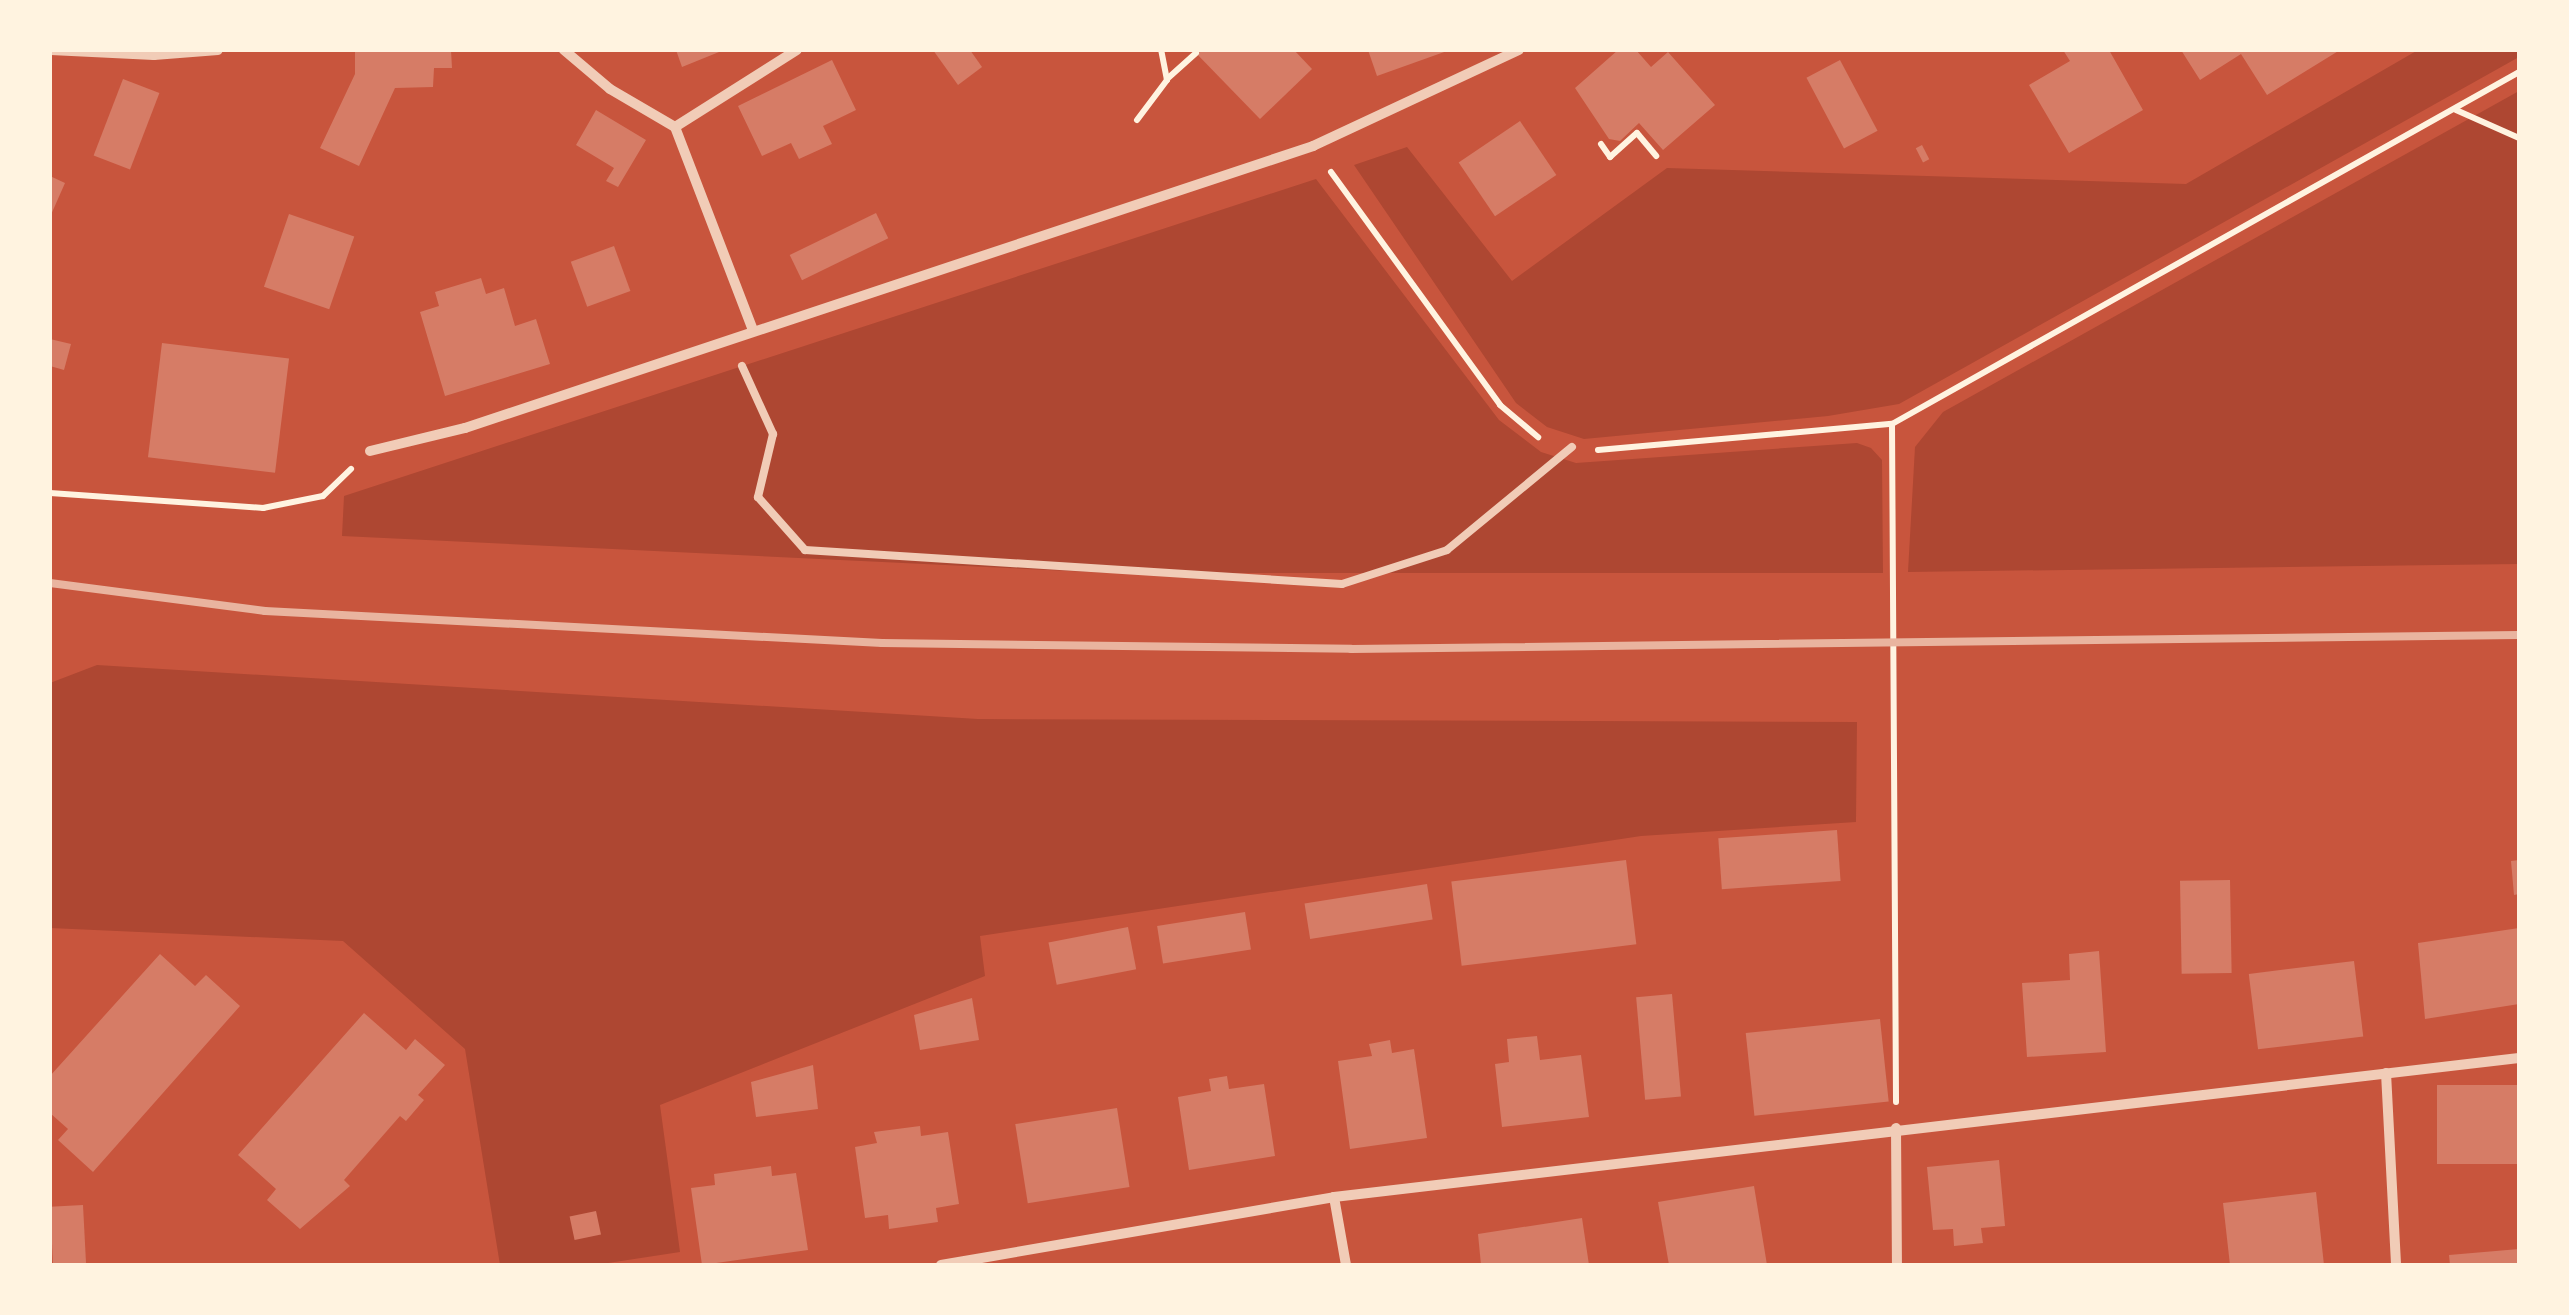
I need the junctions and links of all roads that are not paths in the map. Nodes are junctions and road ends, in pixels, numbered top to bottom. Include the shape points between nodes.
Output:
1 (51, 50) edge
2 (218, 50) edge
3 (564, 50) edge
4 (797, 50) edge
5 (1519, 50) edge
6 (675, 127) junction
7 (753, 330) junction
8 (742, 366) dead end
9 (1572, 446) road end
10 (370, 452) road end
11 (2519, 1058) edge
12 (2386, 1074) junction
13 (1896, 1128) junction
14 (1334, 1196) junction
15 (941, 1265) edge
16 (1346, 1265) edge
17 (1897, 1265) edge
18 (2396, 1265) edge

1 - 2 street
3 - 6 street via 610,89
4 - 6 street
5 - 7 street via 1313,146
6 - 7 street
7 - 10 street via 465,428
8 - 9 lane via 773,434 758,497 805,550 1342,584 1447,550
11 - 12 street
12 - 13 street
12 - 18 street
13 - 14 street
13 - 17 street
14 - 15 street
14 - 16 street

